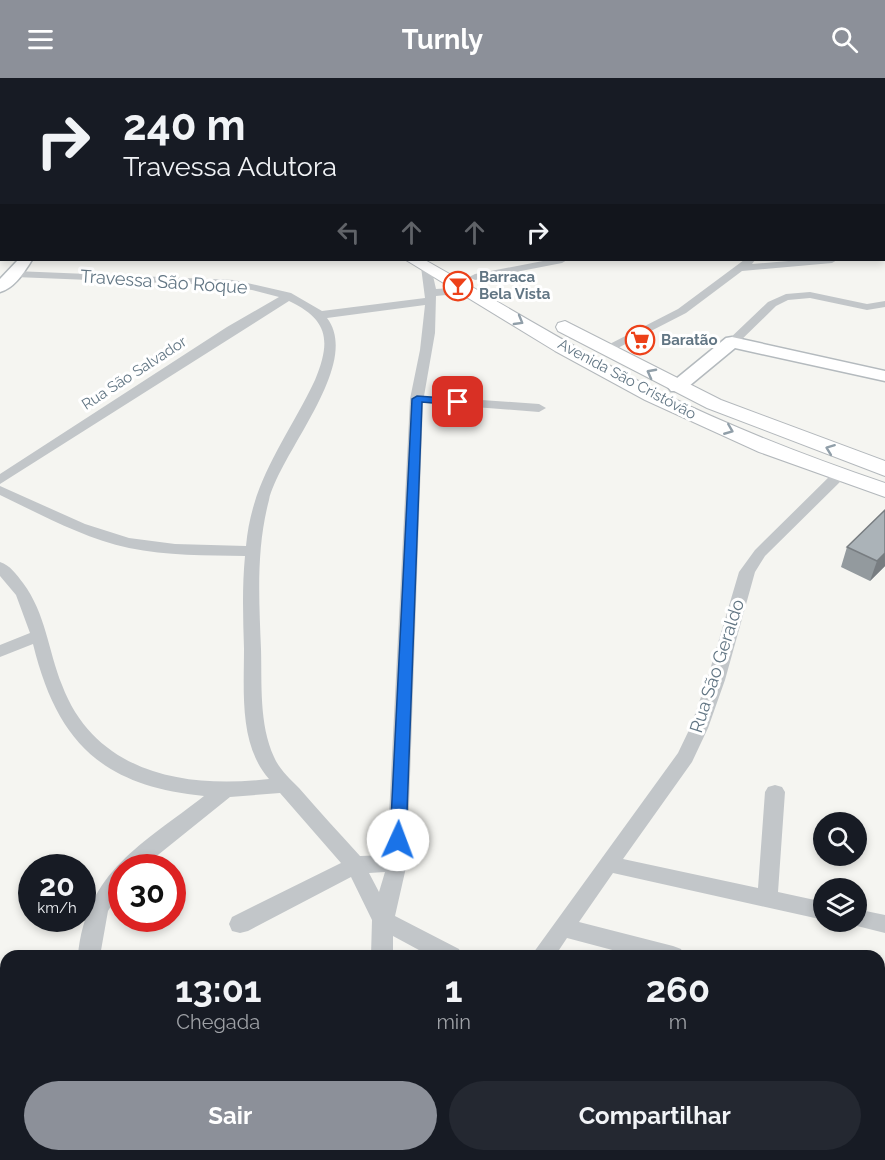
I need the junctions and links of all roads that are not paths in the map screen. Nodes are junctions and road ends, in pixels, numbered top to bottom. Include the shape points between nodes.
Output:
1 (24, 261) edge
2 (446, 261) edge
3 (558, 261) edge
4 (749, 261) edge
5 (820, 261) edge
6 (420, 263) edge
7 (740, 268) junction
8 (15, 274) junction
9 (471, 283) junction
10 (0, 287) edge
11 (288, 296) junction
12 (431, 297) junction
13 (885, 304) edge
14 (867, 307) junction
15 (885, 314) edge
16 (321, 315) junction
17 (732, 342) junction
18 (606, 349) junction
19 (885, 376) edge
20 (677, 387) junction
21 (417, 399) junction
22 (539, 408) dead end
23 (885, 469) edge
24 (839, 475) junction
25 (0, 480) edge
26 (0, 490) edge
27 (885, 490) edge
28 (254, 551) junction
29 (0, 567) edge
30 (38, 636) junction
31 (0, 651) edge
32 (284, 785) junction
33 (223, 792) junction
34 (775, 792) dead end
35 (144, 854) edge
36 (397, 863) junction
37 (609, 864) junction
38 (355, 866) junction
39 (108, 889) edge
40 (767, 900) junction
41 (813, 909) edge
42 (383, 920) junction
43 (867, 920) edge
44 (240, 924) dead end
45 (885, 924) edge
46 (562, 927) junction
47 (90, 950) edge
48 (382, 950) edge
49 (439, 950) edge
50 (546, 950) edge
51 (650, 950) edge

1 - 8 street
2 - 9 main road, Avenida São Cristóvão
3 - 9 street
4 - 7 street
5 - 7 street
6 - 9 main road, Avenida São Cristóvão
6 - 12 street
7 - 18 street via 682,311
8 - 10 street
8 - 11 street, Travessa São Roque via 233,284
9 - 12 street
9 - 18 main road, Avenida São Cristóvão
9 -> 24 main road, Avenida São Cristóvão via 650,395
11 - 16 street, Travessa São Roque
11 - 25 street, Rua São Salvador
12 - 16 street
12 - 21 street via 428,342
13 - 14 street
14 - 15 street
14 - 17 street via 810,296 786,297 772,304
16 - 28 street via 331,339 327,367 265,488
17 - 19 street
17 - 20 street
20 -> 18 main road, Avenida São Cristóvão
23 -> 20 main road, Avenida São Cristóvão
21 - 22 street
21 - 36 street
24 - 27 main road, Avenida São Cristóvão
24 - 37 street, Rua São Geraldo via 760,553 747,572 699,729 685,758
26 - 28 street via 128,543
28 - 32 street via 251,626 258,735 264,757
29 - 30 street via 15,580 31,607
30 - 31 street
30 - 33 street via 53,688 66,713 83,740 100,755 145,778
32 - 33 street
32 - 38 street
33 - 35 street
34 - 40 street
36 - 38 street
36 - 42 street
37 - 40 street
37 - 46 street, Rua São Geraldo
38 - 42 street
38 - 44 street
39 - 47 street via 94,918
40 - 41 street
42 - 48 street
42 - 49 street
43 - 45 street
46 - 50 street, Rua São Geraldo
46 - 51 street

